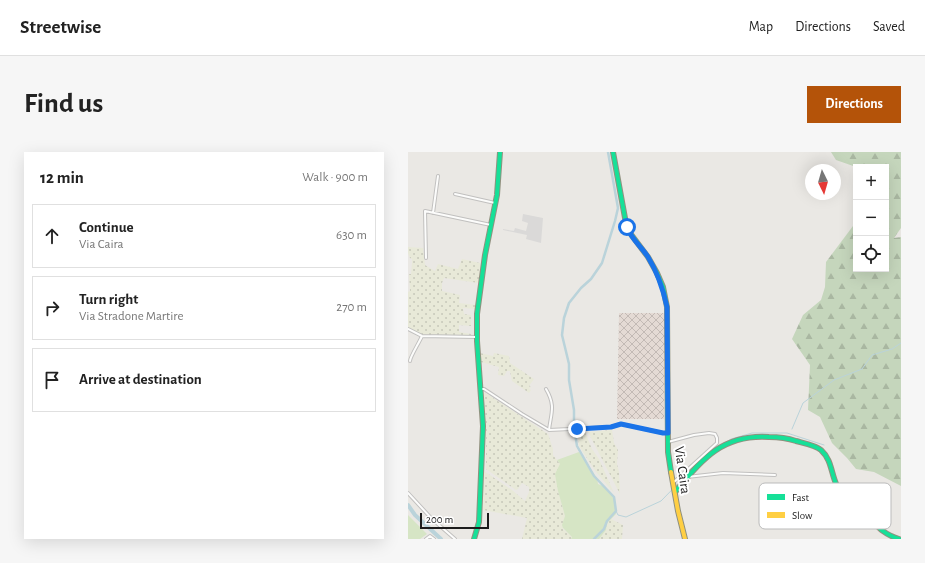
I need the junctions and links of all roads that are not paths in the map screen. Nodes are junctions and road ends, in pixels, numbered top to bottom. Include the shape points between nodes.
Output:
1 (500, 152) edge
2 (613, 152) edge
3 (438, 176) dead end
4 (455, 194) dead end
5 (495, 203) junction
6 (433, 213) junction
7 (491, 225) junction
8 (426, 258) dead end
9 (408, 329) edge
10 (422, 336) junction
11 (476, 337) junction
12 (410, 361) dead end
13 (480, 389) junction
14 (546, 390) dead end
15 (549, 430) junction
16 (668, 433) junction
17 (668, 442) junction
18 (775, 475) dead end
19 (686, 477) junction
20 (674, 482) junction
21 (836, 483) edge
22 (676, 491) junction
23 (408, 493) edge
24 (880, 529) edge
25 (426, 539) edge
26 (434, 539) edge
27 (455, 539) edge
28 (474, 539) edge
29 (685, 539) edge
30 (898, 539) edge

1 - 5 street
2 - 16 street, Via Caira via 627,229 657,273 667,307
3 - 6 street
4 - 5 street
5 - 7 street
6 - 7 street
6 - 8 street via 425,211
7 - 11 street via 477,314
9 - 10 street
10 - 11 street
10 - 12 street
11 - 13 street
13 - 15 street via 484,389
13 - 28 street via 483,426 479,516
14 - 15 street via 553,412
15 - 16 street via 611,427 621,424
16 - 17 street, Via Caira
17 - 20 street, Via Caira
17 - 20 street via 709,433 715,434 717,438 717,443
18 - 19 street via 723,473
19 - 21 street via 720,447 734,440 761,436 787,438 821,450 831,464
19 - 22 street
20 - 22 street, Via Caira
22 - 29 street, Via Caira
23 - 27 street
24 - 30 street
25 - 26 street via 430,536

